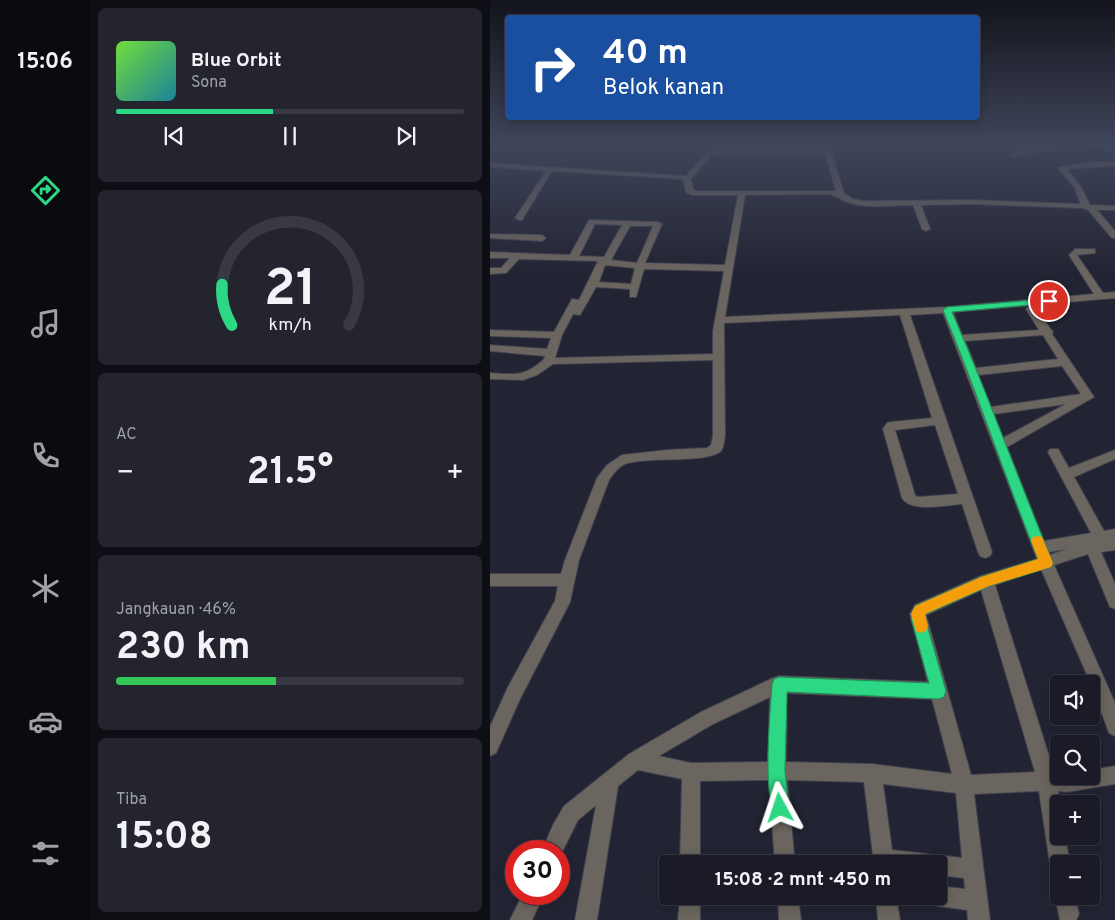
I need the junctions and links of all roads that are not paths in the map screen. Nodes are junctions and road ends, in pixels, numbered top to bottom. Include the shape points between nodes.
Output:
1 (540, 187) edge
2 (690, 187) edge
3 (839, 187) edge
4 (1077, 187) edge
5 (742, 193) junction
6 (841, 194) junction
7 (916, 202) junction
8 (1089, 207) junction
9 (1115, 208) edge
10 (519, 218) dead end
11 (628, 223) junction
12 (926, 229) dead end
13 (490, 236) edge
14 (1115, 236) edge
15 (1092, 251) dead end
16 (490, 255) edge
17 (517, 256) junction
18 (530, 256) junction
19 (573, 258) junction
20 (604, 262) junction
21 (640, 266) junction
22 (729, 268) junction
23 (490, 271) edge
24 (593, 284) junction
25 (1115, 295) edge
26 (1100, 296) junction
27 (575, 301) dead end
28 (1032, 309) dead end
29 (947, 310) junction
30 (904, 311) junction
31 (577, 313) dead end
32 (720, 320) junction
33 (1048, 332) junction
34 (490, 333) edge
35 (557, 336) junction
36 (959, 338) junction
37 (490, 348) edge
38 (550, 357) junction
39 (719, 357) junction
40 (1065, 362) junction
41 (974, 372) junction
42 (490, 376) edge
43 (1088, 397) junction
44 (988, 410) junction
45 (938, 421) junction
46 (1000, 445) junction
47 (1054, 452) dead end
48 (1115, 454) edge
49 (1068, 474) junction
50 (967, 498) junction
51 (1115, 536) edge
52 (1096, 542) junction
53 (1115, 544) edge
54 (985, 552) dead end
55 (1043, 555) junction
56 (490, 580) edge
57 (567, 580) junction
58 (986, 581) junction
59 (1115, 602) edge
60 (779, 684) junction
61 (938, 691) junction
62 (1109, 692) edge
63 (1115, 727) edge
64 (490, 747) edge
65 (635, 760) junction
66 (777, 771) junction
67 (692, 772) junction
68 (872, 773) junction
69 (1115, 775) edge
70 (1047, 781) junction
71 (609, 783) junction
72 (964, 785) junction
73 (557, 840) edge
74 (690, 855) edge
75 (784, 855) edge
76 (882, 855) edge
77 (1059, 855) edge
78 (947, 866) edge
79 (973, 869) junction
80 (947, 899) edge
81 (528, 905) edge
82 (690, 905) edge
83 (789, 905) edge
84 (887, 905) edge
85 (978, 910) edge
86 (521, 920) edge
87 (586, 920) edge
88 (690, 920) edge
89 (790, 920) edge
90 (889, 920) edge

1 - 10 street
2 - 5 street via 692,192
3 - 6 street
4 - 8 street
5 - 6 street
5 - 22 street
6 - 7 street via 856,202
7 - 8 street
7 - 12 street
8 - 9 street
8 - 14 street
11 - 19 street via 591,223
11 - 20 street
11 - 21 street via 659,225
13 - 18 street via 544,235
15 - 26 street via 1075,252 1074,255
16 - 17 street
17 - 18 street
17 - 23 street via 503,271
18 - 19 street
19 - 20 street via 603,259
20 - 21 street
20 - 24 street
21 - 22 street
21 - 24 street via 634,291
22 - 32 street
24 - 31 street
25 - 26 street
26 - 29 street
27 - 35 street
28 - 33 street
29 - 30 street
29 - 36 street
30 - 32 street
30 - 45 street
32 - 39 street
33 - 36 street
33 - 40 street
34 - 35 street
35 - 38 street
36 - 41 street
37 - 38 street
38 - 39 street
38 - 42 street via 528,376
39 - 57 street via 717,447 709,452 622,460 611,468 603,478 588,516
40 - 41 street
40 - 43 street
41 - 44 street
43 - 44 street
43 - 46 street
44 - 46 street
45 - 50 street
45 - 50 street via 888,429 908,498 916,502
46 - 55 street
47 - 49 street
48 - 49 street
49 - 52 street
50 - 54 street
51 - 52 street
52 - 53 street
52 - 55 street
52 - 59 street
55 - 58 street
55 - 62 street
56 - 57 street
57 - 64 street via 562,602 514,692
58 - 61 street via 920,610 918,614
58 - 70 street
60 - 61 street
60 - 65 street via 707,718
60 - 66 street
61 - 72 street
62 - 63 street
65 - 67 street
65 - 71 street
66 - 67 street
66 - 68 street
66 - 75 street
67 - 74 street
68 - 72 street
68 - 76 street
69 - 70 street via 1067,783
70 - 72 street
70 - 77 street
71 - 73 street via 571,814
71 - 87 street
72 - 79 street
78 - 79 street
79 - 85 street
80 - 85 street
81 - 86 street
82 - 88 street
83 - 89 street
84 - 90 street

